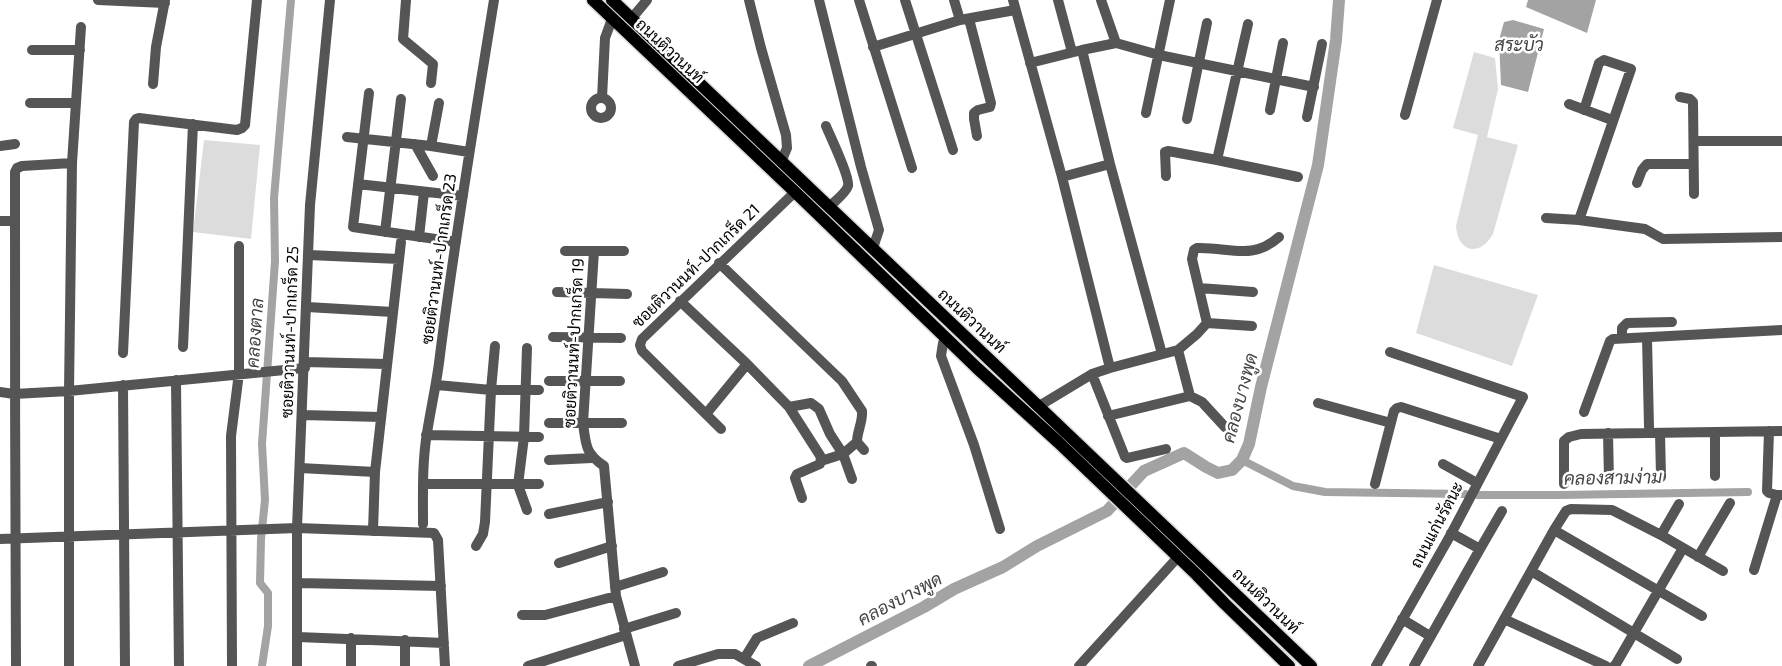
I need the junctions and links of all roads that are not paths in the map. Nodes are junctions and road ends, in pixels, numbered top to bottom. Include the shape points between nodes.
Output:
1 (99, 0) edge
2 (257, 0) edge
3 (330, 0) edge
4 (406, 0) edge
5 (494, 0) edge
6 (593, 0) edge
7 (612, 0) edge
8 (647, 0) edge
9 (749, 0) edge
10 (819, 0) edge
11 (859, 0) edge
12 (905, 0) edge
13 (954, 0) edge
14 (1058, 0) edge
15 (1101, 0) edge
16 (1170, 0) edge
17 (1437, 0) edge
18 (165, 1) edge
19 (1014, 5) edge
20 (612, 18) junction
21 (632, 18) junction
22 (965, 19) junction
23 (1207, 23) dead end
24 (1248, 24) dead end
25 (82, 27) dead end
26 (916, 34) junction
27 (1116, 43) junction
28 (1283, 43) dead end
29 (1322, 44) dead end
30 (874, 47) junction
31 (32, 50) dead end
32 (80, 50) junction
33 (1077, 51) junction
34 (1159, 54) junction
35 (1199, 62) junction
36 (1030, 63) junction
37 (1238, 71) junction
38 (1275, 80) junction
39 (431, 83) dead end
40 (154, 84) dead end
41 (1314, 87) junction
42 (369, 93) dead end
43 (1680, 97) dead end
44 (602, 98) dead end
45 (401, 99) dead end
46 (30, 103) dead end
47 (76, 103) junction
48 (439, 103) dead end
49 (1569, 104) dead end
50 (1270, 110) dead end
51 (1584, 110) junction
52 (1146, 113) dead end
53 (1405, 115) dead end
54 (1307, 117) dead end
55 (1187, 119) dead end
56 (1612, 120) junction
57 (193, 124) junction
58 (826, 126) dead end
59 (977, 136) dead end
60 (347, 137) dead end
61 (363, 139) junction
62 (1782, 141) edge
63 (1694, 142) junction
64 (396, 143) junction
65 (15, 144) dead end
66 (414, 144) junction
67 (0, 146) edge
68 (431, 146) junction
69 (953, 150) dead end
70 (469, 152) junction
71 (1217, 160) junction
72 (72, 163) junction
73 (1110, 164) junction
74 (1693, 164) junction
75 (778, 167) junction
76 (912, 168) dead end
77 (433, 176) dead end
78 (1166, 176) dead end
79 (1062, 177) junction
80 (1298, 177) dead end
81 (1637, 183) dead end
82 (358, 184) junction
83 (390, 188) junction
84 (424, 192) junction
85 (795, 192) junction
86 (1694, 194) dead end
87 (463, 196) junction
88 (829, 207) junction
89 (1546, 218) dead end
90 (1578, 220) junction
91 (0, 221) edge
92 (14, 221) junction
93 (385, 232) junction
94 (419, 237) junction
95 (1279, 237) dead end
96 (1782, 237) edge
97 (401, 242) dead end
98 (456, 242) junction
99 (239, 246) dead end
100 (873, 248) junction
101 (565, 251) dead end
102 (594, 251) junction
103 (624, 251) dead end
104 (308, 255) junction
105 (399, 259) junction
106 (719, 263) junction
107 (1199, 288) junction
108 (558, 292) dead end
109 (1253, 292) dead end
110 (591, 293) junction
111 (627, 294) dead end
112 (680, 301) junction
113 (307, 307) junction
114 (393, 312) junction
115 (1672, 322) dead end
116 (1207, 323) junction
117 (1252, 326) dead end
118 (1782, 330) edge
119 (553, 337) dead end
120 (588, 338) junction
121 (621, 338) dead end
122 (947, 338) junction
123 (1622, 338) junction
124 (1647, 338) junction
125 (495, 346) dead end
126 (183, 347) dead end
127 (527, 348) dead end
128 (1178, 350) junction
129 (1390, 352) dead end
130 (123, 353) dead end
131 (1162, 354) junction
132 (387, 364) junction
133 (747, 364) junction
134 (305, 365) junction
135 (1110, 368) junction
136 (239, 373) junction
137 (1092, 374) junction
138 (176, 380) junction
139 (549, 381) dead end
140 (586, 381) junction
141 (620, 381) dead end
142 (123, 385) junction
143 (436, 385) junction
144 (490, 390) junction
145 (526, 390) junction
146 (539, 390) dead end
147 (69, 391) junction
148 (0, 392) edge
149 (14, 394) junction
150 (1190, 396) junction
151 (1318, 403) dead end
152 (1039, 406) junction
153 (789, 407) junction
154 (1584, 412) dead end
155 (706, 414) junction
156 (302, 415) junction
157 (1108, 416) junction
158 (381, 417) junction
159 (583, 423) junction
160 (622, 423) dead end
161 (1391, 423) junction
162 (549, 424) dead end
163 (1225, 427) dead end
164 (1649, 427) dead end
165 (721, 429) dead end
166 (1769, 431) junction
167 (1782, 431) edge
168 (1715, 432) junction
169 (1608, 433) junction
170 (1660, 433) junction
171 (426, 435) junction
172 (488, 436) junction
173 (524, 436) junction
174 (539, 437) dead end
175 (1500, 439) junction
176 (1166, 449) dead end
177 (843, 454) junction
178 (592, 458) junction
179 (549, 460) dead end
180 (821, 461) junction
181 (1443, 464) dead end
182 (300, 468) junction
183 (375, 472) junction
184 (1715, 476) dead end
185 (1661, 477) dead end
186 (852, 479) dead end
187 (1609, 480) dead end
188 (1477, 483) junction
189 (423, 484) junction
190 (539, 484) dead end
191 (1375, 484) dead end
192 (1564, 484) dead end
193 (486, 485) junction
194 (518, 485) junction
195 (1114, 487) junction
196 (1780, 495) edge
197 (802, 498) dead end
198 (1125, 498) junction
199 (608, 502) junction
200 (1730, 503) dead end
201 (1679, 504) dead end
202 (527, 510) dead end
203 (1502, 511) dead end
204 (549, 514) dead end
205 (423, 524) dead end
206 (297, 528) junction
207 (1000, 529) dead end
208 (1554, 530) junction
209 (231, 531) junction
210 (373, 531) junction
211 (178, 533) junction
212 (1451, 533) junction
213 (125, 535) junction
214 (1661, 535) junction
215 (69, 537) junction
216 (0, 539) edge
217 (16, 539) junction
218 (476, 546) dead end
219 (612, 546) junction
220 (1683, 548) junction
221 (1480, 549) junction
222 (1178, 557) junction
223 (1698, 557) junction
224 (559, 563) dead end
225 (1754, 570) dead end
226 (1531, 571) junction
227 (1723, 571) dead end
228 (663, 572) dead end
229 (298, 583) junction
230 (441, 586) junction
231 (615, 592) junction
232 (1659, 592) junction
233 (676, 613) dead end
234 (522, 615) dead end
235 (1702, 616) dead end
236 (1402, 619) junction
237 (1504, 619) junction
238 (793, 623) dead end
239 (625, 632) junction
240 (1636, 633) junction
241 (1430, 636) junction
242 (298, 637) junction
243 (351, 638) junction
244 (405, 640) junction
245 (444, 643) junction
246 (744, 659) junction
247 (1677, 659) dead end
248 (1480, 665) edge
249 (16, 666) edge
250 (69, 666) edge
251 (125, 666) edge
252 (179, 666) edge
253 (232, 666) edge
254 (297, 666) edge
255 (351, 666) edge
256 (405, 666) edge
257 (445, 666) edge
258 (528, 666) edge
259 (635, 666) edge
260 (678, 666) edge
261 (756, 666) edge
262 (1079, 666) edge
263 (1289, 666) edge
264 (1311, 666) edge
265 (1376, 666) edge
266 (1414, 666) edge
267 (1606, 666) edge
268 (1614, 666) edge

1 - 18 street
2 - 57 street via 245,124 237,130
3 - 104 street, ซอยติวานนท์-ปากเกร็ด 25
4 - 39 street via 403,39 433,64
5 - 70 street, ซอยติวานนท์-ปากเกร็ด 23
6 - 20 main road, ถนนติวานนท์
7 - 21 main road, ถนนติวานนท์
8 - 21 street
9 - 75 street via 786,135 787,148
10 - 100 street via 879,230
11 - 30 street
12 - 26 street
13 - 22 street
14 - 33 street
15 - 27 street
16 - 34 street
17 - 53 street
18 - 40 street via 156,47
19 - 22 street
19 - 36 street
20 - 44 street via 605,38
20 - 75 main road, ถนนติวานนท์
21 - 75 main road, ถนนติวานนท์
22 - 26 street
22 - 59 street via 991,103 990,107 974,113
23 - 35 street
24 - 37 street
25 - 32 street
26 - 30 street
26 - 69 street
27 - 33 street
27 - 34 street
28 - 38 street
29 - 41 street
30 - 76 street
31 - 32 street
32 - 47 street
33 - 36 street
33 - 73 street
34 - 35 street
34 - 52 street
35 - 37 street
35 - 55 street
36 - 79 street
37 - 38 street
37 - 71 street
38 - 41 street
38 - 50 street
41 - 54 street
42 - 61 street
43 - 63 street via 1693,102
45 - 64 street
46 - 47 street
47 - 72 street
48 - 68 street
49 - 51 street
51 - 56 street
51 - 56 street via 1601,61 1631,69
56 - 90 street
57 - 126 street
57 - 130 street via 139,118 134,122
58 - 88 street via 848,182 848,188
60 - 61 street
61 - 64 street
61 - 82 street
62 - 63 street
63 - 74 street
64 - 66 street
64 - 83 street
65 - 67 street
66 - 68 street
66 - 77 street
68 - 70 street
70 - 87 street, ซอยติวานนท์-ปากเกร็ด 23
71 - 78 street via 1168,151 1164,156
71 - 80 street
72 - 92 street via 17,168 14,172
72 - 147 street
73 - 79 street
73 - 131 street
74 - 81 street via 1647,164
74 - 86 street
75 - 85 main road, ถนนติวานนท์
75 - 88 main road, ถนนติวานนท์
79 - 135 street
82 - 83 street
82 - 93 street via 353,226
83 - 84 street
83 - 93 street
84 - 87 street
84 - 94 street
85 - 106 street, ซอยติวานนท์-ปากเกร็ด 21
85 - 122 main road, ถนนติวานนท์
87 - 98 street, ซอยติวานนท์-ปากเกร็ด 23
88 - 100 main road, ถนนติวานนท์
89 - 90 street
90 - 96 street via 1645,229 1663,239
91 - 92 street
92 - 149 street
93 - 94 street
94 - 98 street
95 - 107 street via 1256,251 1197,248 1192,259
97 - 105 street
98 - 143 street, ซอยติวานนท์-ปากเกร็ด 23
99 - 136 street
100 - 152 main road, ถนนติวานนท์
101 - 102 street
102 - 103 street
102 - 110 street, ซอยติวานนท์-ปากเกร็ด 19
104 - 105 street
104 - 113 street, ซอยติวานนท์-ปากเกร็ด 25
105 - 114 street
106 - 112 street, ซอยติวานนท์-ปากเกร็ด 21
106 - 177 street via 842,381 862,411 857,431 861,446
107 - 109 street
107 - 116 street
108 - 110 street
110 - 111 street
110 - 120 street, ซอยติวานนท์-ปากเกร็ด 19
112 - 133 street
112 - 155 street, ซอยติวานนท์-ปากเกร็ด 21 via 642,339 640,345 642,351
113 - 114 street
113 - 134 street, ซอยติวานนท์-ปากเกร็ด 25
114 - 132 street
115 - 123 street via 1626,323 1622,328
116 - 117 street
116 - 128 street
118 - 124 street
119 - 120 street
120 - 121 street
120 - 140 street, ซอยติวานนท์-ปากเกร็ด 19
122 - 195 main road, ถนนติวานนท์
122 - 207 street via 941,356 974,445
123 - 124 street
123 - 154 street via 1610,341
124 - 164 street
125 - 144 street
127 - 145 street
128 - 131 street
128 - 150 street
129 - 175 street, ถนนแก่นรัตนะ via 1523,397
131 - 135 street
132 - 134 street
132 - 158 street
133 - 153 street
133 - 155 street
134 - 136 street
134 - 156 street, ซอยติวานนท์-ปากเกร็ด 25
135 - 137 street
136 - 138 street
136 - 209 street via 231,436
137 - 152 street
137 - 157 street
138 - 142 street
138 - 211 street
139 - 140 street
140 - 141 street
140 - 159 street, ซอยติวานนท์-ปากเกร็ด 19
142 - 147 street
142 - 213 street
143 - 144 street
143 - 171 street, ซอยติวานนท์-ปากเกร็ด 23
144 - 145 street
144 - 172 street
145 - 146 street
145 - 173 street
147 - 149 street
147 - 215 street
148 - 149 street
149 - 217 street
150 - 157 street
150 - 163 street via 1202,402
151 - 161 street
152 - 195 main road, ถนนติวานนท์
153 - 177 street via 815,405
153 - 180 street
155 - 165 street, ซอยติวานนท์-ปากเกร็ด 21
156 - 158 street
156 - 182 street, ซอยติวานนท์-ปากเกร็ด 25
157 - 176 street via 1124,457
158 - 183 street
159 - 160 street
159 - 162 street
159 - 178 street, ซอยติวานนท์-ปากเกร็ด 19 via 587,449
161 - 175 street via 1394,411 1401,408
161 - 191 street
166 - 167 street
166 - 168 street
166 - 196 street via 1768,493
168 - 170 street
168 - 184 street
169 - 170 street
169 - 187 street
169 - 192 street via 1566,438
170 - 185 street
171 - 172 street
171 - 189 street, ซอยติวานนท์-ปากเกร็ด 23
172 - 173 street
172 - 193 street
173 - 174 street
173 - 194 street
175 - 188 street, ถนนแก่นรัตนะ
177 - 180 street
177 - 186 street
178 - 179 street
178 - 199 street, ซอยติวานนท์-ปากเกร็ด 19 via 604,466
180 - 197 street via 797,474 795,478
181 - 188 street
182 - 183 street
182 - 206 street, ซอยติวานนท์-ปากเกร็ด 25
183 - 210 street
188 - 212 street, ถนนแก่นรัตนะ
189 - 193 street
189 - 205 street, ซอยติวานนท์-ปากเกร็ด 23
190 - 194 street
193 - 194 street
193 - 218 street via 484,529
194 - 202 street
195 - 198 main road, ถนนติวานนท์
196 - 225 street
198 - 222 main road, ถนนติวานนท์
198 - 264 main road, ถนนติวานนท์
199 - 204 street
199 - 219 street, ซอยติวานนท์-ปากเกร็ด 19
200 - 223 street
201 - 214 street
203 - 221 street
206 - 209 street
206 - 210 street
206 - 229 street, ซอยติวานนท์-ปากเกร็ด 25
208 - 214 street via 1570,509 1612,510
208 - 226 street
208 - 232 street
209 - 211 street
209 - 253 street
210 - 230 street via 436,534
211 - 213 street
211 - 252 street
212 - 221 street
212 - 236 street, ถนนแก่นรัตนะ
213 - 215 street
213 - 251 street
214 - 220 street
215 - 217 street
215 - 250 street
216 - 217 street
217 - 249 street
219 - 224 street
219 - 231 street, ซอยติวานนท์-ปากเกร็ด 19
220 - 223 street
220 - 232 street
221 - 241 street
222 - 262 street
222 - 263 main road, ถนนติวานนท์
223 - 227 street
226 - 237 street
226 - 240 street
228 - 231 street
229 - 230 street
229 - 242 street, ซอยติวานนท์-ปากเกร็ด 25
230 - 245 street
231 - 234 street via 545,615
231 - 239 street, ซอยติวานนท์-ปากเกร็ด 19
232 - 235 street
232 - 240 street
233 - 239 street
236 - 241 street
236 - 265 street, ถนนแก่นรัตนะ
237 - 248 street
237 - 267 street
238 - 246 street via 757,638
239 - 258 street
239 - 259 street, ซอยติวานนท์-ปากเกร็ด 19
240 - 247 street
240 - 268 street
241 - 266 street
242 - 243 street
242 - 254 street, ซอยติวานนท์-ปากเกร็ด 25
243 - 244 street
243 - 255 street
244 - 245 street
244 - 256 street
245 - 257 street
246 - 260 street via 735,654 718,654
246 - 261 street

